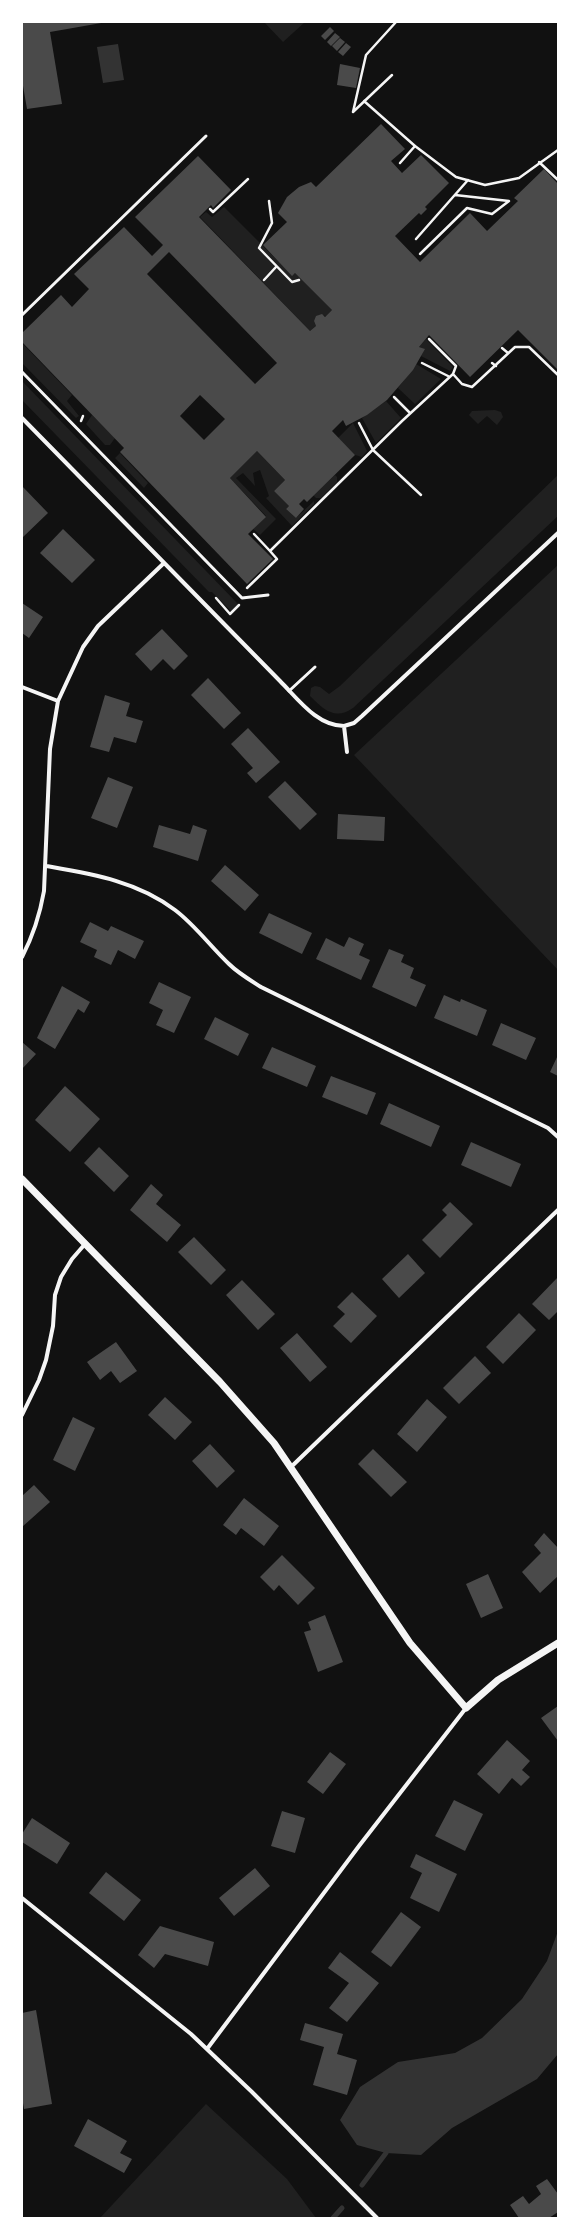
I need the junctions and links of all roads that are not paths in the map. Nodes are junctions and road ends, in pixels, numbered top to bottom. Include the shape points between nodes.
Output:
1 (206, 136) dead end
2 (22, 315) edge
3 (22, 372) edge
4 (22, 418) edge
5 (558, 533) edge
6 (164, 563) junction
7 (268, 595) dead end
8 (315, 666) dead end
9 (22, 687) edge
10 (289, 690) junction
11 (58, 701) junction
12 (344, 726) junction
13 (347, 752) dead end
14 (46, 866) junction
15 (22, 957) edge
16 (558, 1137) edge
17 (22, 1179) edge
18 (558, 1210) edge
19 (85, 1244) junction
20 (22, 1414) edge
21 (291, 1466) junction
22 (558, 1643) edge
23 (466, 1708) junction
24 (22, 1898) edge
25 (207, 2049) junction
26 (377, 2218) edge

1 - 2 lane
3 - 7 lane via 242,598
4 - 6 street
5 - 12 street via 362,716 354,723
6 - 10 street
6 - 11 street via 98,626 83,647
8 - 10 lane
9 - 11 street
10 - 12 street via 323,722 333,726
11 - 14 street via 50,750
12 - 13 street
14 - 15 street via 41,910
14 - 16 street via 103,876 154,896 175,910 198,930 228,963 260,987 548,1128
17 - 19 street
18 - 21 street
19 - 20 street via 72,1259 55,1295 53,1326 46,1360
19 - 21 street via 220,1382
21 - 23 street via 357,1568 410,1643
22 - 23 street via 498,1680
23 - 25 street
24 - 25 street
25 - 26 street

